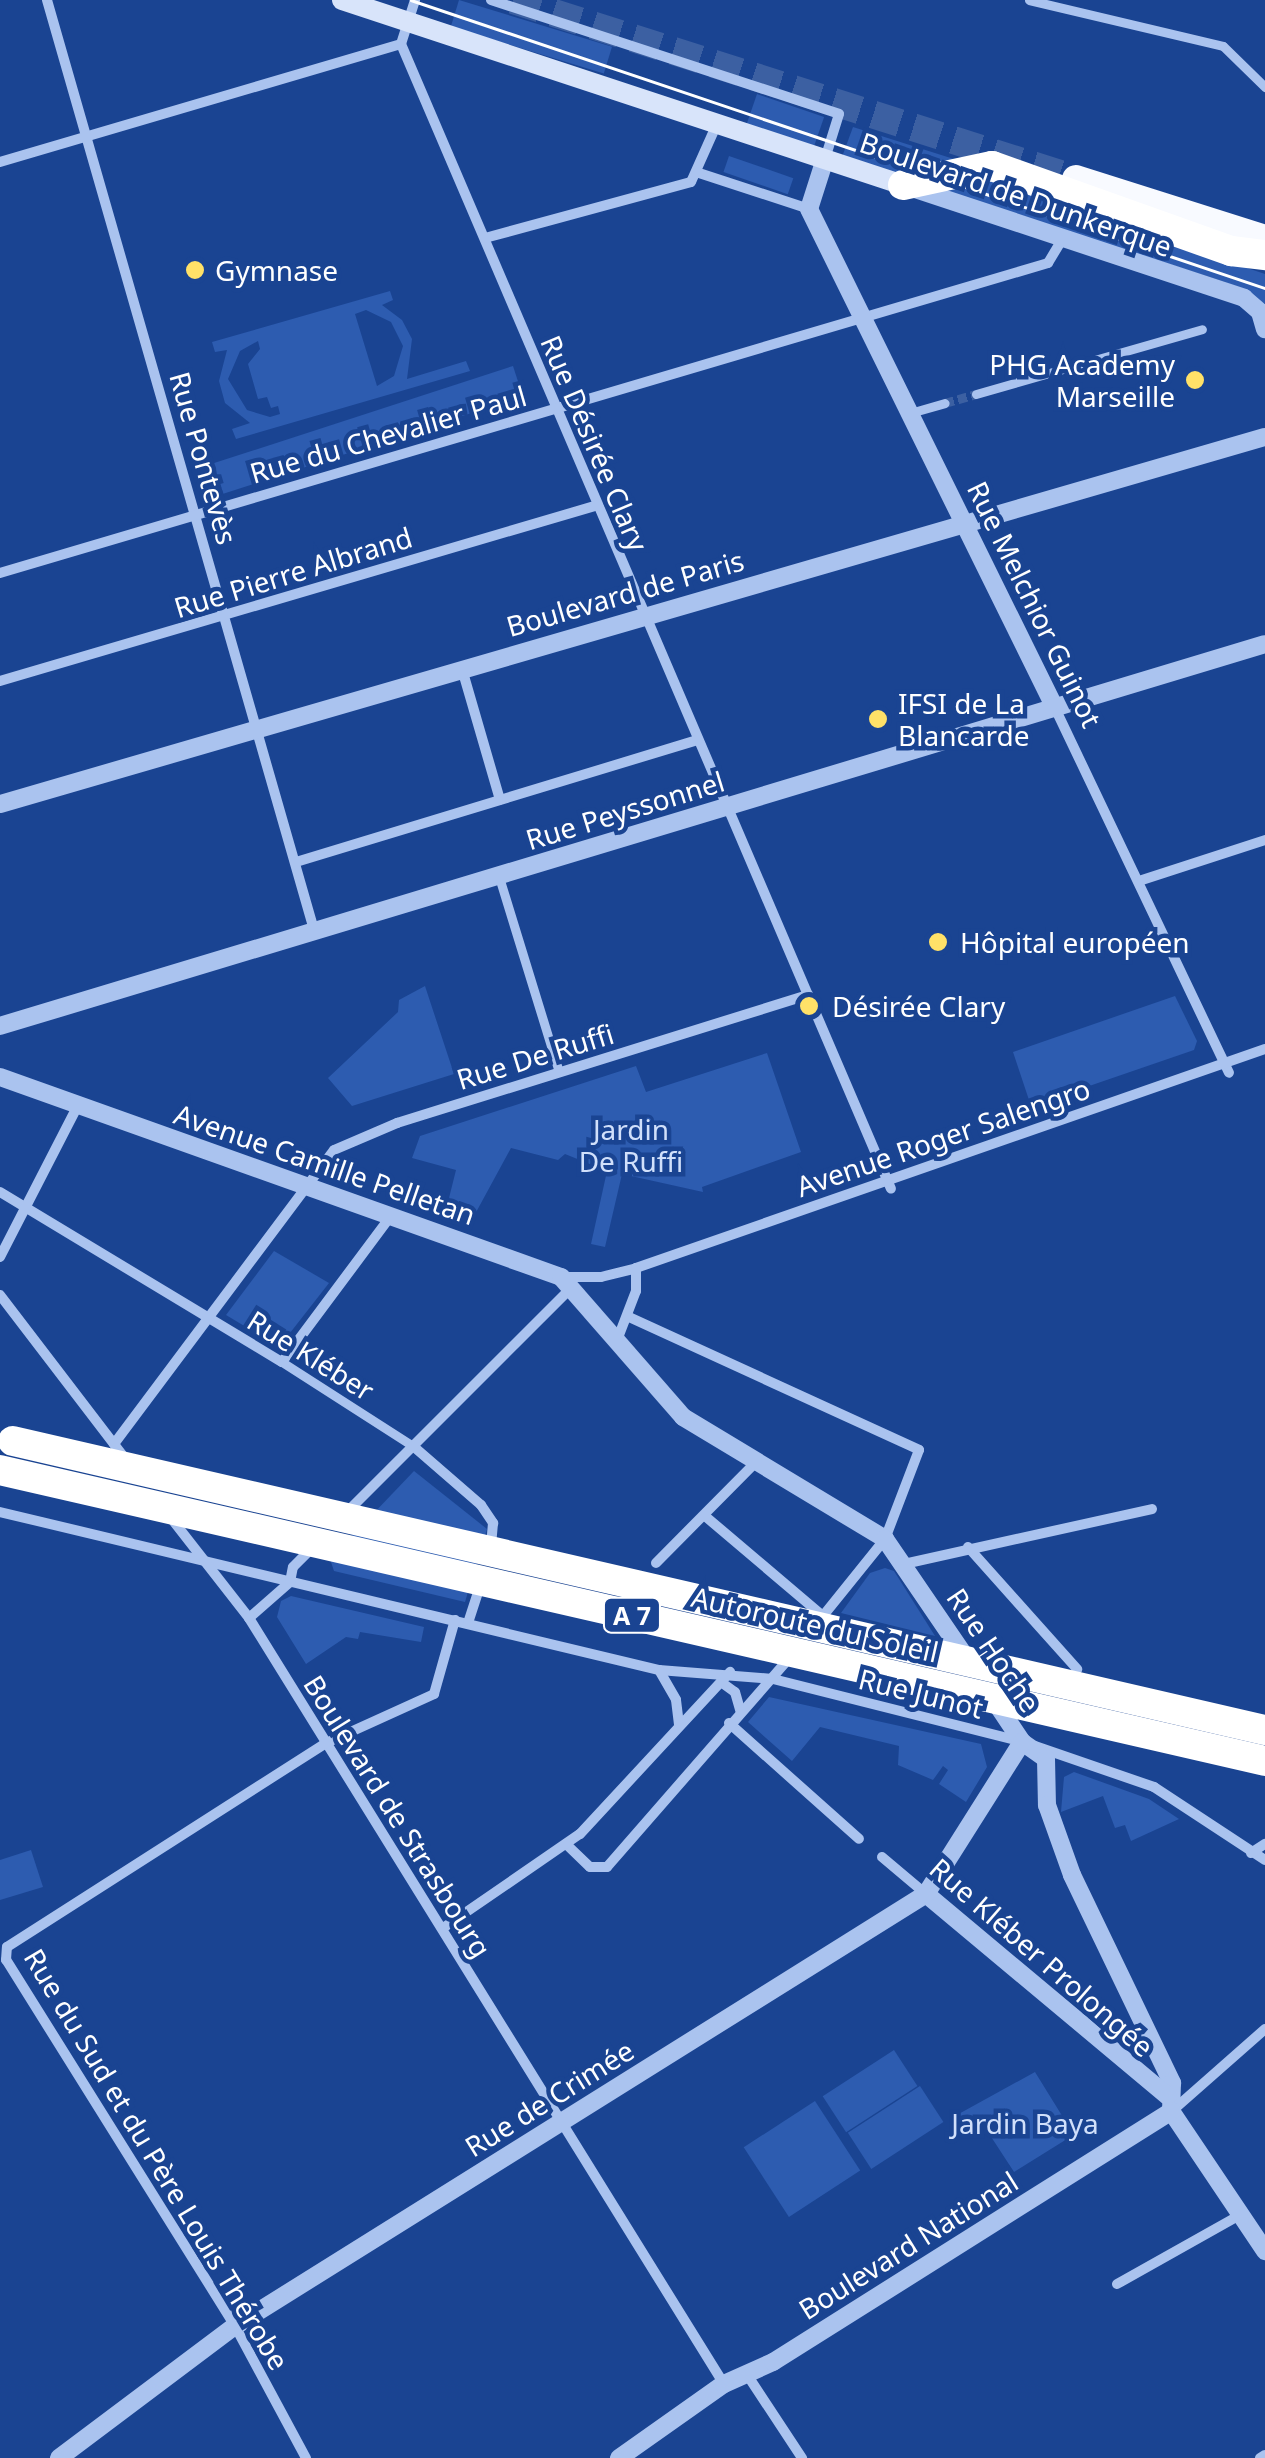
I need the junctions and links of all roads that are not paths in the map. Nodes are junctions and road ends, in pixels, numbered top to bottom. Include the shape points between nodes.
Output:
1 (47, 0) edge
2 (342, 0) edge
3 (415, 0) edge
4 (492, 0) edge
5 (1029, 0) edge
6 (408, 22) junction
7 (401, 44) junction
8 (1265, 87) edge
9 (717, 124) junction
10 (86, 136) junction
11 (825, 159) junction
12 (0, 162) edge
13 (700, 173) junction
14 (1076, 178) tunnel mouth
15 (903, 185) junction
16 (809, 208) junction
17 (485, 238) junction
18 (1062, 238) junction
19 (1265, 239) edge
20 (1265, 255) edge
21 (864, 318) junction
22 (1202, 328) dead end
23 (1265, 329) edge
24 (976, 394) tunnel mouth
25 (945, 403) tunnel mouth
26 (557, 408) junction
27 (910, 412) junction
28 (1265, 437) edge
29 (598, 504) junction
30 (196, 514) junction
31 (964, 521) junction
32 (0, 574) edge
33 (226, 616) junction
34 (645, 617) junction
35 (1265, 644) edge
36 (462, 669) junction
37 (0, 681) edge
38 (1055, 708) junction
39 (260, 729) junction
40 (698, 740) junction
41 (500, 800) junction
42 (0, 804) edge
43 (727, 807) junction
44 (1265, 840) edge
45 (296, 862) junction
46 (499, 876) junction
47 (1142, 880) junction
48 (314, 930) junction
49 (809, 995) junction
50 (0, 1026) edge
51 (1265, 1049) edge
52 (1227, 1068) junction
53 (559, 1072) junction
54 (0, 1076) edge
55 (78, 1105) junction
56 (889, 1184) junction
57 (0, 1192) edge
58 (300, 1192) junction
59 (25, 1206) junction
60 (390, 1217) junction
61 (0, 1257) edge
62 (636, 1268) junction
63 (566, 1283) junction
64 (0, 1296) edge
65 (205, 1316) junction
66 (629, 1317) junction
67 (615, 1344) junction
68 (282, 1362) junction
69 (6, 1440) edge
70 (114, 1444) junction
71 (413, 1446) junction
72 (757, 1461) junction
73 (0, 1470) edge
74 (1152, 1509) dead end
75 (0, 1512) edge
76 (705, 1516) junction
77 (885, 1539) junction
78 (968, 1546) junction
79 (203, 1560) junction
80 (656, 1563) dead end
81 (904, 1564) junction
82 (290, 1582) junction
83 (823, 1616) junction
84 (249, 1618) junction
85 (455, 1620) junction
86 (468, 1623) junction
87 (1077, 1669) dead end
88 (659, 1670) junction
89 (730, 1672) junction
90 (773, 1679) junction
91 (721, 1682) junction
92 (740, 1710) junction
93 (729, 1723) junction
94 (679, 1726) junction
95 (1265, 1730) edge
96 (1022, 1742) junction
97 (324, 1744) junction
98 (1265, 1761) edge
99 (859, 1838) dead end
100 (566, 1844) junction
101 (1265, 1844) edge
102 (1250, 1852) junction
103 (882, 1856) dead end
104 (1265, 1860) edge
105 (926, 1894) junction
106 (443, 1928) junction
107 (1265, 2029) edge
108 (1170, 2104) junction
109 (562, 2122) junction
110 (1240, 2215) junction
111 (1265, 2251) edge
112 (1117, 2284) dead end
113 (236, 2326) junction
114 (746, 2373) junction
115 (724, 2384) junction
116 (59, 2458) edge
117 (306, 2458) edge
118 (619, 2458) edge
119 (802, 2458) edge

1 - 10 street, Rue Pontevès
2 - 6 main road, Boulevard de Dunkerque
3 - 6 street
4 - 11 street, Boulevard de Dunkerque via 839,114
5 - 8 street via 1224,46
6 - 7 street
6 - 9 main road, Boulevard de Dunkerque
7 - 10 street
7 - 17 street, Rue Désirée Clary
9 - 11 main road, Boulevard de Dunkerque
9 - 13 street
10 - 12 street
10 - 30 street, Rue Pontevès
11 - 15 main road, Boulevard de Dunkerque
11 - 16 street
13 - 16 street
13 - 17 street via 691,182
14 - 19 highway
15 - 18 street, Boulevard de Dunkerque
15 - 20 highway via 992,166 1231,251
16 - 21 street, Rue Melchior Guinot
17 - 26 street, Rue Désirée Clary
18 - 21 street, Rue du Chevalier Paul via 1048,263
18 - 23 street, Boulevard de Dunkerque via 1254,303
21 - 26 street, Rue du Chevalier Paul
21 - 27 street, Rue Melchior Guinot
22 - 24 street
25 - 27 street
26 - 29 street, Rue Désirée Clary
26 - 30 street, Rue du Chevalier Paul
27 - 31 street, Rue Melchior Guinot
28 - 31 street, Boulevard de Paris
29 - 33 street, Rue Pierre Albrand
29 - 34 street, Rue Désirée Clary
30 - 32 street, Rue du Chevalier Paul
30 - 33 street, Rue Pontevès
31 - 34 street, Boulevard de Paris
31 - 38 street, Rue Melchior Guinot
33 - 37 street, Rue Pierre Albrand
33 - 39 street, Rue Pontevès
34 - 36 street, Boulevard de Paris
34 - 40 street, Rue Désirée Clary
35 - 38 street, Rue Peyssonnel
36 - 39 street, Boulevard de Paris
36 - 41 street
38 - 43 street, Rue Peyssonnel
38 - 47 street, Rue Melchior Guinot
39 - 42 street, Boulevard de Paris
39 - 45 street, Rue Pontevès
40 - 41 street
40 - 43 street, Rue Désirée Clary
41 - 45 street
43 - 46 street, Rue Peyssonnel
43 - 49 street, Rue Désirée Clary
44 - 47 street
45 - 48 street, Rue Pontevès
46 - 48 street, Rue Peyssonnel
46 - 53 street
47 - 52 street, Rue Melchior Guinot
48 - 50 street, Rue Peyssonnel
49 - 53 street, Rue De Ruffi
49 - 56 street, Rue Désirée Clary
51 - 52 street, Avenue Roger Salengro
52 - 56 street, Avenue Roger Salengro
53 - 58 street, Rue De Ruffi via 356,1138 328,1156
54 - 55 street, Avenue Camille Pelletan
55 - 58 street, Avenue Camille Pelletan
55 - 59 street
56 - 62 street, Avenue Roger Salengro
57 - 59 street, Rue Kléber
58 - 60 street, Avenue Camille Pelletan
58 - 65 street, Rue De Ruffi
59 - 61 street
59 - 65 street, Rue Kléber
60 - 63 street, Avenue Camille Pelletan
60 - 68 street
62 - 63 street, Avenue Camille Pelletan
62 - 66 street
63 - 67 street, Rue Hoche
63 - 71 street
64 - 70 street, Boulevard de Strasbourg
65 - 68 street, Rue Kléber
65 - 70 street, Rue De Ruffi
66 - 67 street
66 - 77 street via 918,1450
67 - 72 street, Rue Hoche via 683,1418
68 - 71 street, Rue Kléber
69 - 95 highway, Autoroute du Soleil / A 7, bridge
70 - 79 street, Boulevard de Strasbourg
71 - 82 street via 293,1567
71 - 86 street, Rue Kléber via 481,1504 492,1523
72 - 76 street
72 - 77 street, Rue Hoche
73 - 98 highway, Autoroute du Soleil / A 7, bridge
74 - 78 street
75 - 79 street, Rue Junot
76 - 80 street
76 - 83 street
77 - 81 street, Rue Hoche
77 - 83 street
78 - 81 street
78 - 87 street
79 - 82 street, Rue Junot
79 - 84 street, Boulevard de Strasbourg
81 - 96 street, Rue Hoche
82 - 84 street
82 - 85 street, Rue Junot
83 - 90 street
84 - 97 street, Boulevard de Strasbourg
85 - 86 street, Rue Junot
85 - 97 street via 438,1691
86 - 88 street, Rue Junot
88 - 89 street, Rue Junot
88 - 94 street via 676,1700
89 - 90 street, Rue Junot
89 - 91 street
90 - 92 street
90 - 96 street, Rue Junot
91 - 92 street via 736,1692
91 - 94 street
92 - 93 street
93 - 99 street
93 - 100 street via 607,1867 590,1867
94 - 100 street
96 - 102 street, Rue Junot via 1154,1787
96 - 105 street, Rue de Crimée
96 - 108 street, Rue Hoche via 1049,1768 1047,1806 1072,1875 1172,2082
97 - 106 street, Boulevard de Strasbourg
97 - 113 street, Rue du Sud et du Père Louis Thérobe via 16,1937 6,1960
100 - 106 street
101 - 102 street
102 - 104 street, Rue Junot
103 - 105 street, Rue Kléber Prolongée
105 - 108 street, Rue Kléber Prolongée
105 - 109 street, Rue de Crimée
106 - 109 street, Boulevard de Strasbourg
107 - 108 street, Boulevard National
108 - 110 street
108 - 114 street, Boulevard National via 773,2362
109 - 113 street, Rue de Crimée
109 - 115 street, Boulevard de Strasbourg
110 - 111 street
110 - 112 street
113 - 116 street, Rue de Crimée
113 - 117 street, Rue du Sud et du Père Louis Thérobe
114 - 115 street, Boulevard National
114 - 119 street
115 - 118 street, Boulevard National

